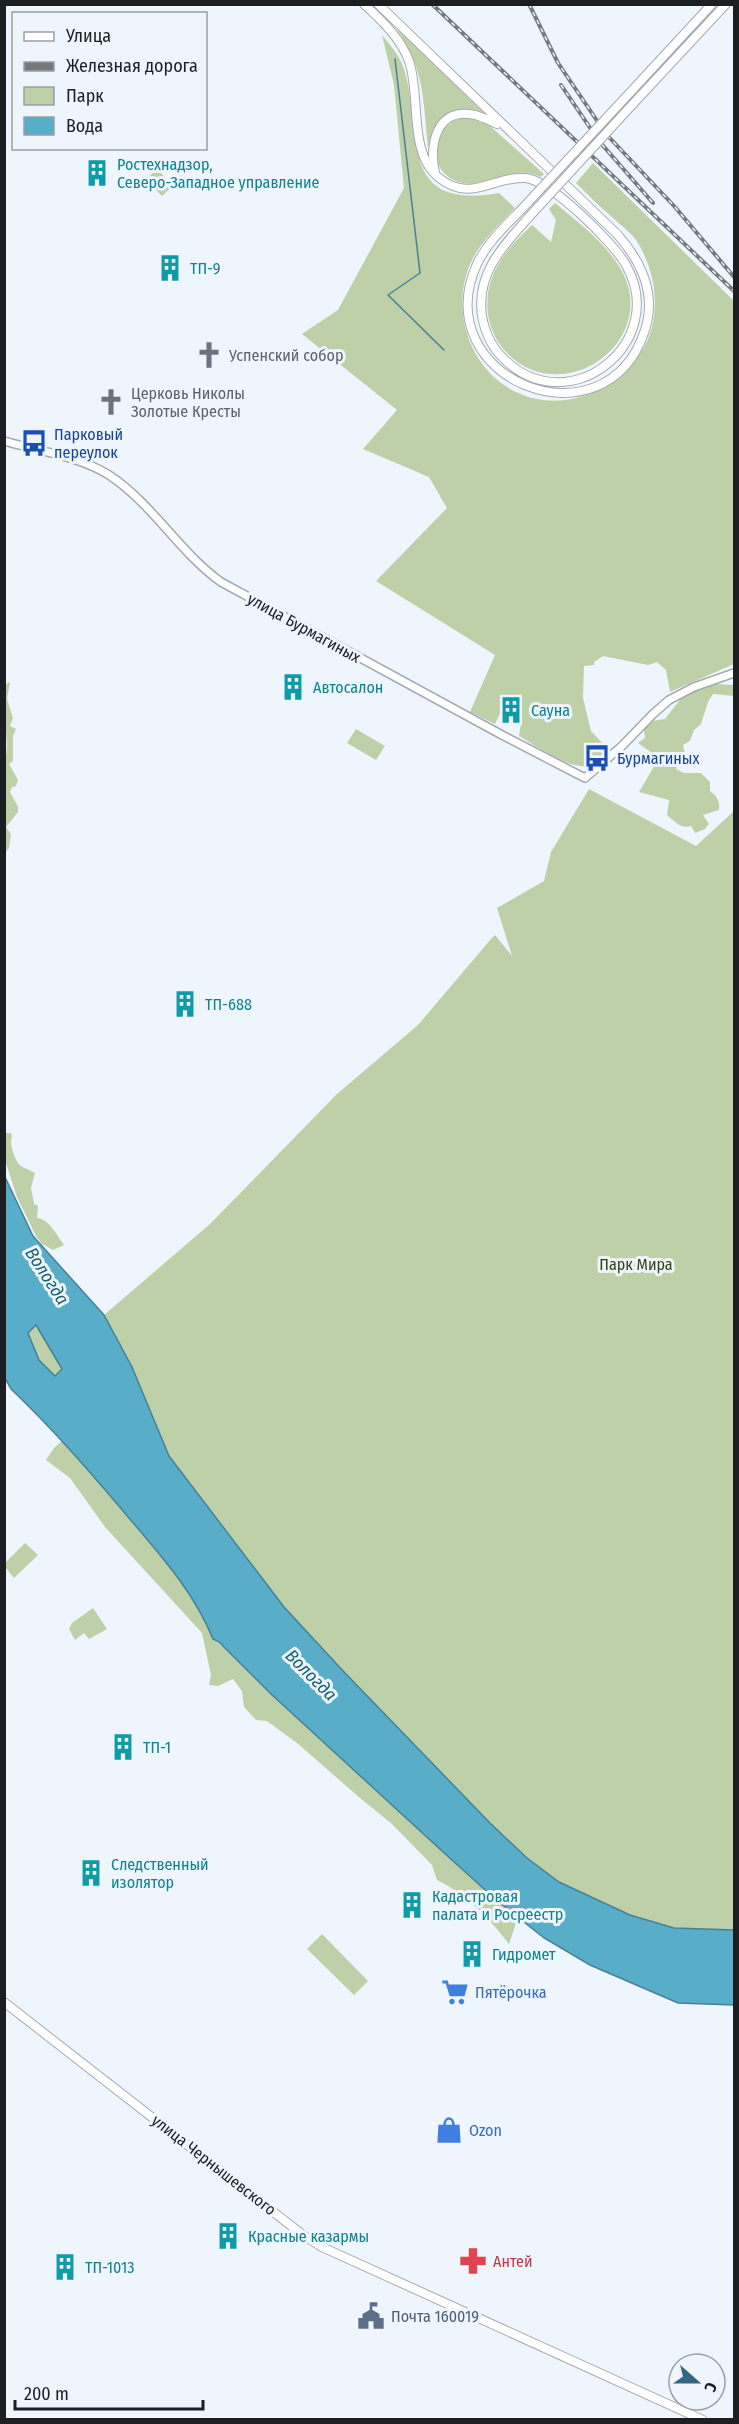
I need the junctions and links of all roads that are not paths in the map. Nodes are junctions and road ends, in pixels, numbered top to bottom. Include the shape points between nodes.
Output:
1 (364, 4) edge
2 (378, 4) edge
3 (712, 4) edge
4 (726, 4) edge
5 (702, 15) junction
6 (716, 16) junction
7 (504, 128) junction
8 (435, 175) junction
9 (4, 441) edge
10 (735, 673) edge
11 (4, 2002) edge
12 (703, 2420) edge

1 - 8 main road via 392,32 408,58 420,142
2 - 7 main road
3 - 5 main road
4 - 6 main road
5 - 6 main road
5 - 7 main road, bridge via 625,98 520,211 486,248 472,279 469,306 477,341 495,367 524,387 544,393 579,391 617,372 640,342 649,306 647,286 632,251 617,234
6 - 8 main road, bridge via 632,105 528,218 498,252 485,277 481,304 485,331 502,357 526,375 558,382 598,371 626,343 634,324 634,284 620,255 562,198 537,180 516,178 467,190
7 - 8 main road via 474,115 450,119 438,130 432,144
9 - 10 street, улица Бурмагиных via 84,463 107,474 137,497 190,555 221,582 585,778 669,700
11 - 12 main road, улица Чернышевского via 322,2247

